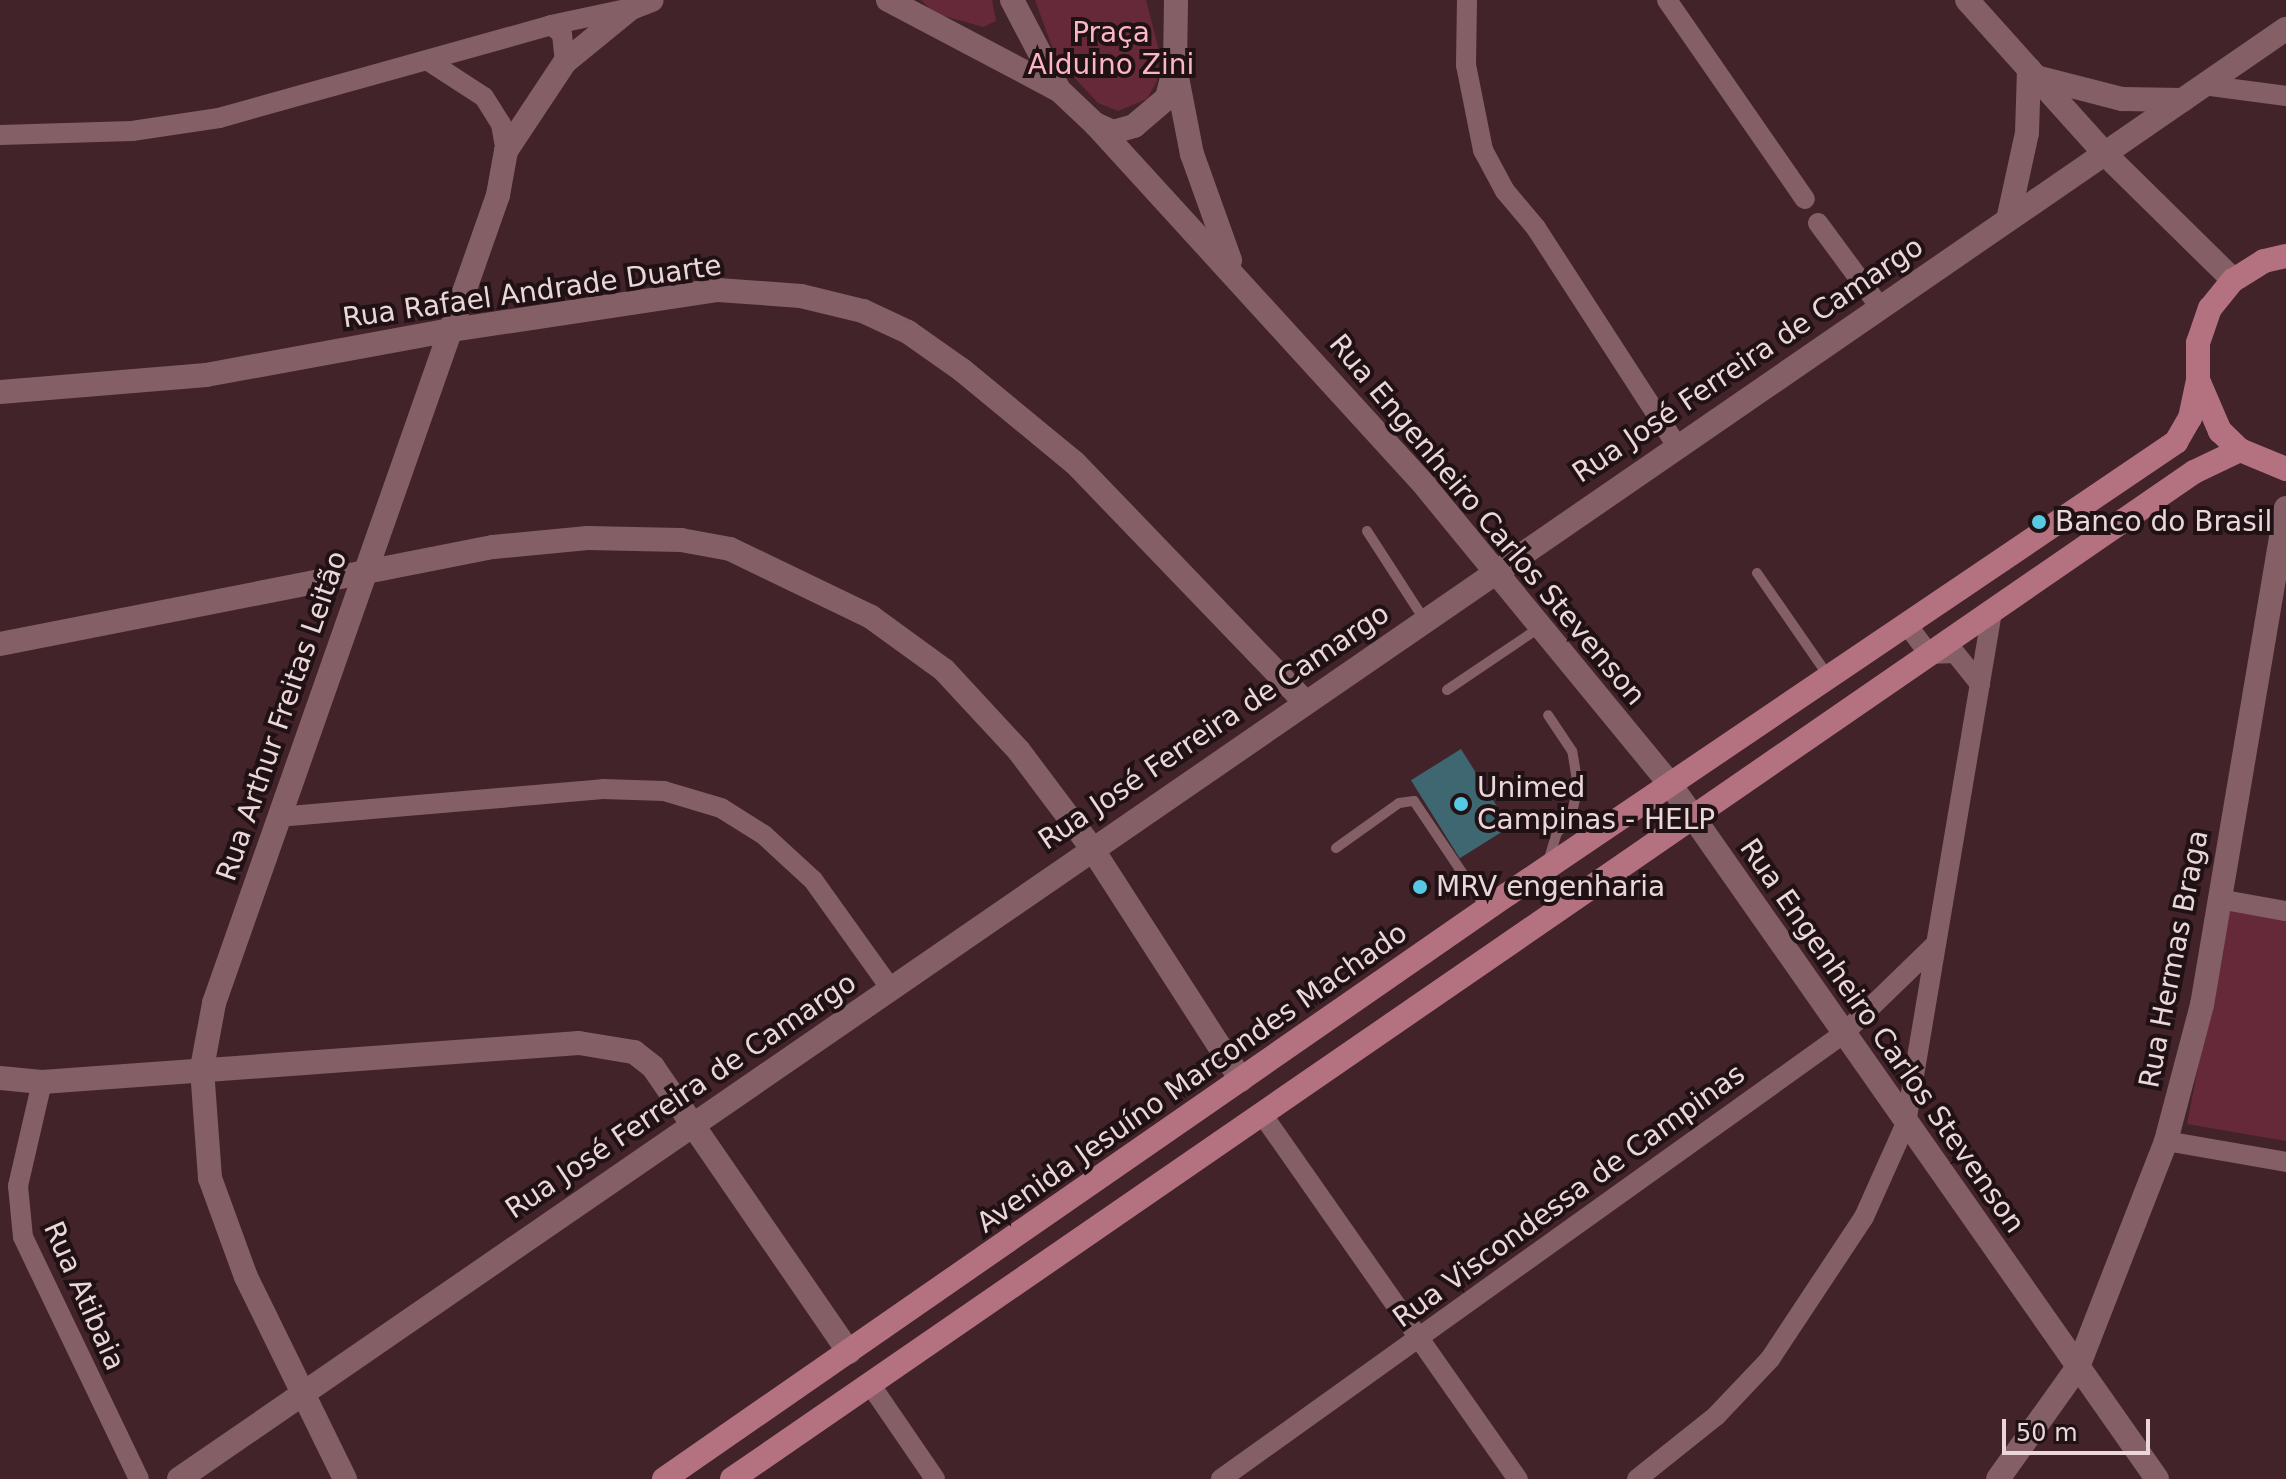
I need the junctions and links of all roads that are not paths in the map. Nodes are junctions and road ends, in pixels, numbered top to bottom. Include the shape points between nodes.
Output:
1 (888, 0) edge
2 (1012, 0) edge
3 (1160, 0) edge
4 (1176, 0) edge
5 (1467, 0) edge
6 (1667, 0) edge
7 (1967, 0) edge
8 (642, 4) edge
9 (551, 25) junction
10 (2286, 29) edge
11 (427, 60) junction
12 (565, 62) junction
13 (1175, 65) junction
14 (2032, 73) junction
15 (2203, 85) junction
16 (1059, 90) junction
17 (2286, 96) edge
18 (2183, 100) junction
19 (1095, 124) junction
20 (0, 135) edge
21 (506, 151) junction
22 (2106, 155) junction
23 (1805, 199) dead end
24 (2008, 220) junction
25 (1818, 223) dead end
26 (2286, 256) edge
27 (1235, 272) junction
28 (2233, 280) junction
29 (1880, 307) junction
30 (452, 330) junction
31 (2198, 380) junction
32 (0, 392) edge
33 (1676, 444) junction
34 (2240, 450) junction
35 (2286, 469) edge
36 (2286, 508) edge
37 (1367, 531) dead end
38 (1494, 570) junction
39 (363, 571) junction
40 (1757, 573) dead end
41 (1992, 612) junction
42 (1424, 619) junction
43 (1908, 626) junction
44 (1539, 628) junction
45 (0, 644) edge
46 (1929, 654) junction
47 (1830, 679) junction
48 (1980, 684) junction
49 (1447, 690) dead end
50 (1807, 695) junction
51 (1306, 703) junction
52 (1548, 715) dead end
53 (1828, 724) junction
54 (1672, 787) junction
55 (278, 817) junction
56 (1693, 817) junction
57 (1091, 847) junction
58 (1336, 848) dead end
59 (1546, 869) junction
60 (2219, 899) junction
61 (1567, 900) junction
62 (1487, 909) junction
63 (2286, 911) edge
64 (1936, 944) junction
65 (1431, 948) junction
66 (1454, 980) junction
67 (891, 989) junction
68 (1843, 1034) junction
69 (202, 1068) junction
70 (0, 1078) edge
71 (1241, 1080) junction
72 (42, 1082) junction
73 (1262, 1114) junction
74 (1906, 1123) junction
75 (691, 1125) junction
76 (2166, 1141) junction
77 (2286, 1162) edge
78 (1098, 1179) junction
79 (1122, 1211) junction
80 (1008, 1242) junction
81 (1032, 1272) junction
82 (1418, 1339) junction
83 (849, 1352) junction
84 (2078, 1367) junction
85 (870, 1384) junction
86 (300, 1393) junction
87 (139, 1479) edge
88 (179, 1479) edge
89 (345, 1479) edge
90 (664, 1479) edge
91 (732, 1479) edge
92 (935, 1479) edge
93 (1221, 1479) edge
94 (1518, 1479) edge
95 (1637, 1479) edge
96 (1998, 1479) edge
97 (2157, 1479) edge

1 - 16 street
2 - 16 street
3 - 13 street
4 - 13 street
5 - 33 street via 1466,65 1483,150 1505,191 1536,228
6 - 23 street
7 - 14 street
8 - 9 street
8 - 12 street, Rua Arthur Freitas Leitão
9 - 11 street
9 - 12 street via 562,34
10 - 15 street, Rua José Ferreira de Camargo
11 - 20 street via 219,118 132,131
11 - 21 street via 484,97 501,124
12 - 21 street, Rua Arthur Freitas Leitão
13 - 19 street via 1167,98 1146,118 1113,132
13 - 27 street, Rua Engenheiro Carlos Stevenson via 1192,154
14 - 18 street via 2101,96
14 - 22 street
14 - 24 street via 2027,133
15 - 17 street
15 - 18 street, Rua José Ferreira de Camargo
16 - 19 street, Rua Engenheiro Carlos Stevenson
18 - 22 street, Rua José Ferreira de Camargo
19 - 27 street, Rua Engenheiro Carlos Stevenson
21 - 30 street, Rua Arthur Freitas Leitão via 498,195
22 - 24 street, Rua José Ferreira de Camargo
22 - 28 street
24 - 29 street, Rua José Ferreira de Camargo
25 - 29 street
26 - 28 main road via 2264,261
27 - 38 street, Rua Engenheiro Carlos Stevenson
28 - 31 main road via 2210,308 2198,343
29 - 33 street, Rua José Ferreira de Camargo
30 - 32 street, Rua Rafael Andrade Duarte via 206,375
30 - 39 street, Rua Arthur Freitas Leitão
30 - 51 street, Rua Rafael Andrade Duarte via 718,290 801,296 863,311 908,332 962,370 1075,463
31 - 34 main road via 2220,431
31 - 43 main road, Avenida Jesuíno Marcondes Machado via 2190,418 2176,442
33 - 38 street, Rua José Ferreira de Camargo
34 - 35 main road
34 - 41 main road via 2194,472
36 - 60 street, Rua Hermas Braga
37 - 42 lane
38 - 42 street, Rua José Ferreira de Camargo
38 - 44 street, Rua Engenheiro Carlos Stevenson
39 - 45 street
39 - 55 street, Rua Arthur Freitas Leitão
39 - 57 street via 493,547 588,538 681,540 730,549 871,617 944,670 1019,751
40 - 47 lane
41 - 46 main road
41 - 48 street
42 - 51 street, Rua José Ferreira de Camargo
43 - 46 street
43 - 47 main road, Avenida Jesuíno Marcondes Machado
44 - 49 lane
44 - 54 street, Rua Engenheiro Carlos Stevenson
46 - 48 street via 1955,653
46 - 53 main road
47 - 50 main road, Avenida Jesuíno Marcondes Machado
48 - 64 street
50 - 53 main road
50 - 54 main road, Avenida Jesuíno Marcondes Machado
51 - 57 street, Rua José Ferreira de Camargo
52 - 59 lane via 1572,751 1578,787 1571,817 1557,833
53 - 56 main road
54 - 56 street, Rua Engenheiro Carlos Stevenson
54 - 59 main road, Avenida Jesuíno Marcondes Machado
55 - 67 street via 603,789 664,791 721,808 764,835 813,880
55 - 69 street, Rua Arthur Freitas Leitão via 214,1003
56 - 61 main road
56 - 68 street, Rua Engenheiro Carlos Stevenson
57 - 67 street, Rua José Ferreira de Camargo
57 - 71 street
58 - 62 lane via 1399,803 1414,801
59 - 61 main road
59 - 62 main road, Avenida Jesuíno Marcondes Machado
60 - 63 street
60 - 76 street, Rua Hermas Braga via 2202,1005
61 - 66 main road
62 - 65 main road, Avenida Jesuíno Marcondes Machado
64 - 68 street, Rua Viscondessa de Campinas
64 - 74 street
65 - 66 main road
65 - 71 main road, Avenida Jesuíno Marcondes Machado
66 - 73 main road
67 - 75 street, Rua José Ferreira de Camargo
68 - 74 street, Rua Engenheiro Carlos Stevenson
68 - 82 street, Rua Viscondessa de Campinas
69 - 72 street
69 - 75 street via 605,1044 634,1052 653,1067
69 - 86 street, Rua Arthur Freitas Leitão via 210,1178 230,1239
70 - 72 street
71 - 78 main road, Avenida Jesuíno Marcondes Machado
72 - 87 street, Rua Atibaia via 18,1186 23,1237
73 - 79 main road
73 - 82 street
74 - 84 street, Rua Engenheiro Carlos Stevenson
74 - 95 street via 1864,1217 1770,1359 1716,1416
75 - 83 street
75 - 86 street, Rua José Ferreira de Camargo
76 - 77 street
76 - 84 street, Rua Hermas Braga
78 - 79 main road
78 - 80 main road, Avenida Jesuíno Marcondes Machado
79 - 81 main road
80 - 81 main road
80 - 83 main road, Avenida Jesuíno Marcondes Machado
81 - 85 main road
82 - 93 street, Rua Viscondessa de Campinas
82 - 94 street
83 - 90 main road, Avenida Jesuíno Marcondes Machado
84 - 96 street, Rua Hermas Braga
84 - 97 street, Rua Engenheiro Carlos Stevenson
85 - 91 main road
85 - 92 street
86 - 88 street, Rua José Ferreira de Camargo
86 - 89 street, Rua Arthur Freitas Leitão

